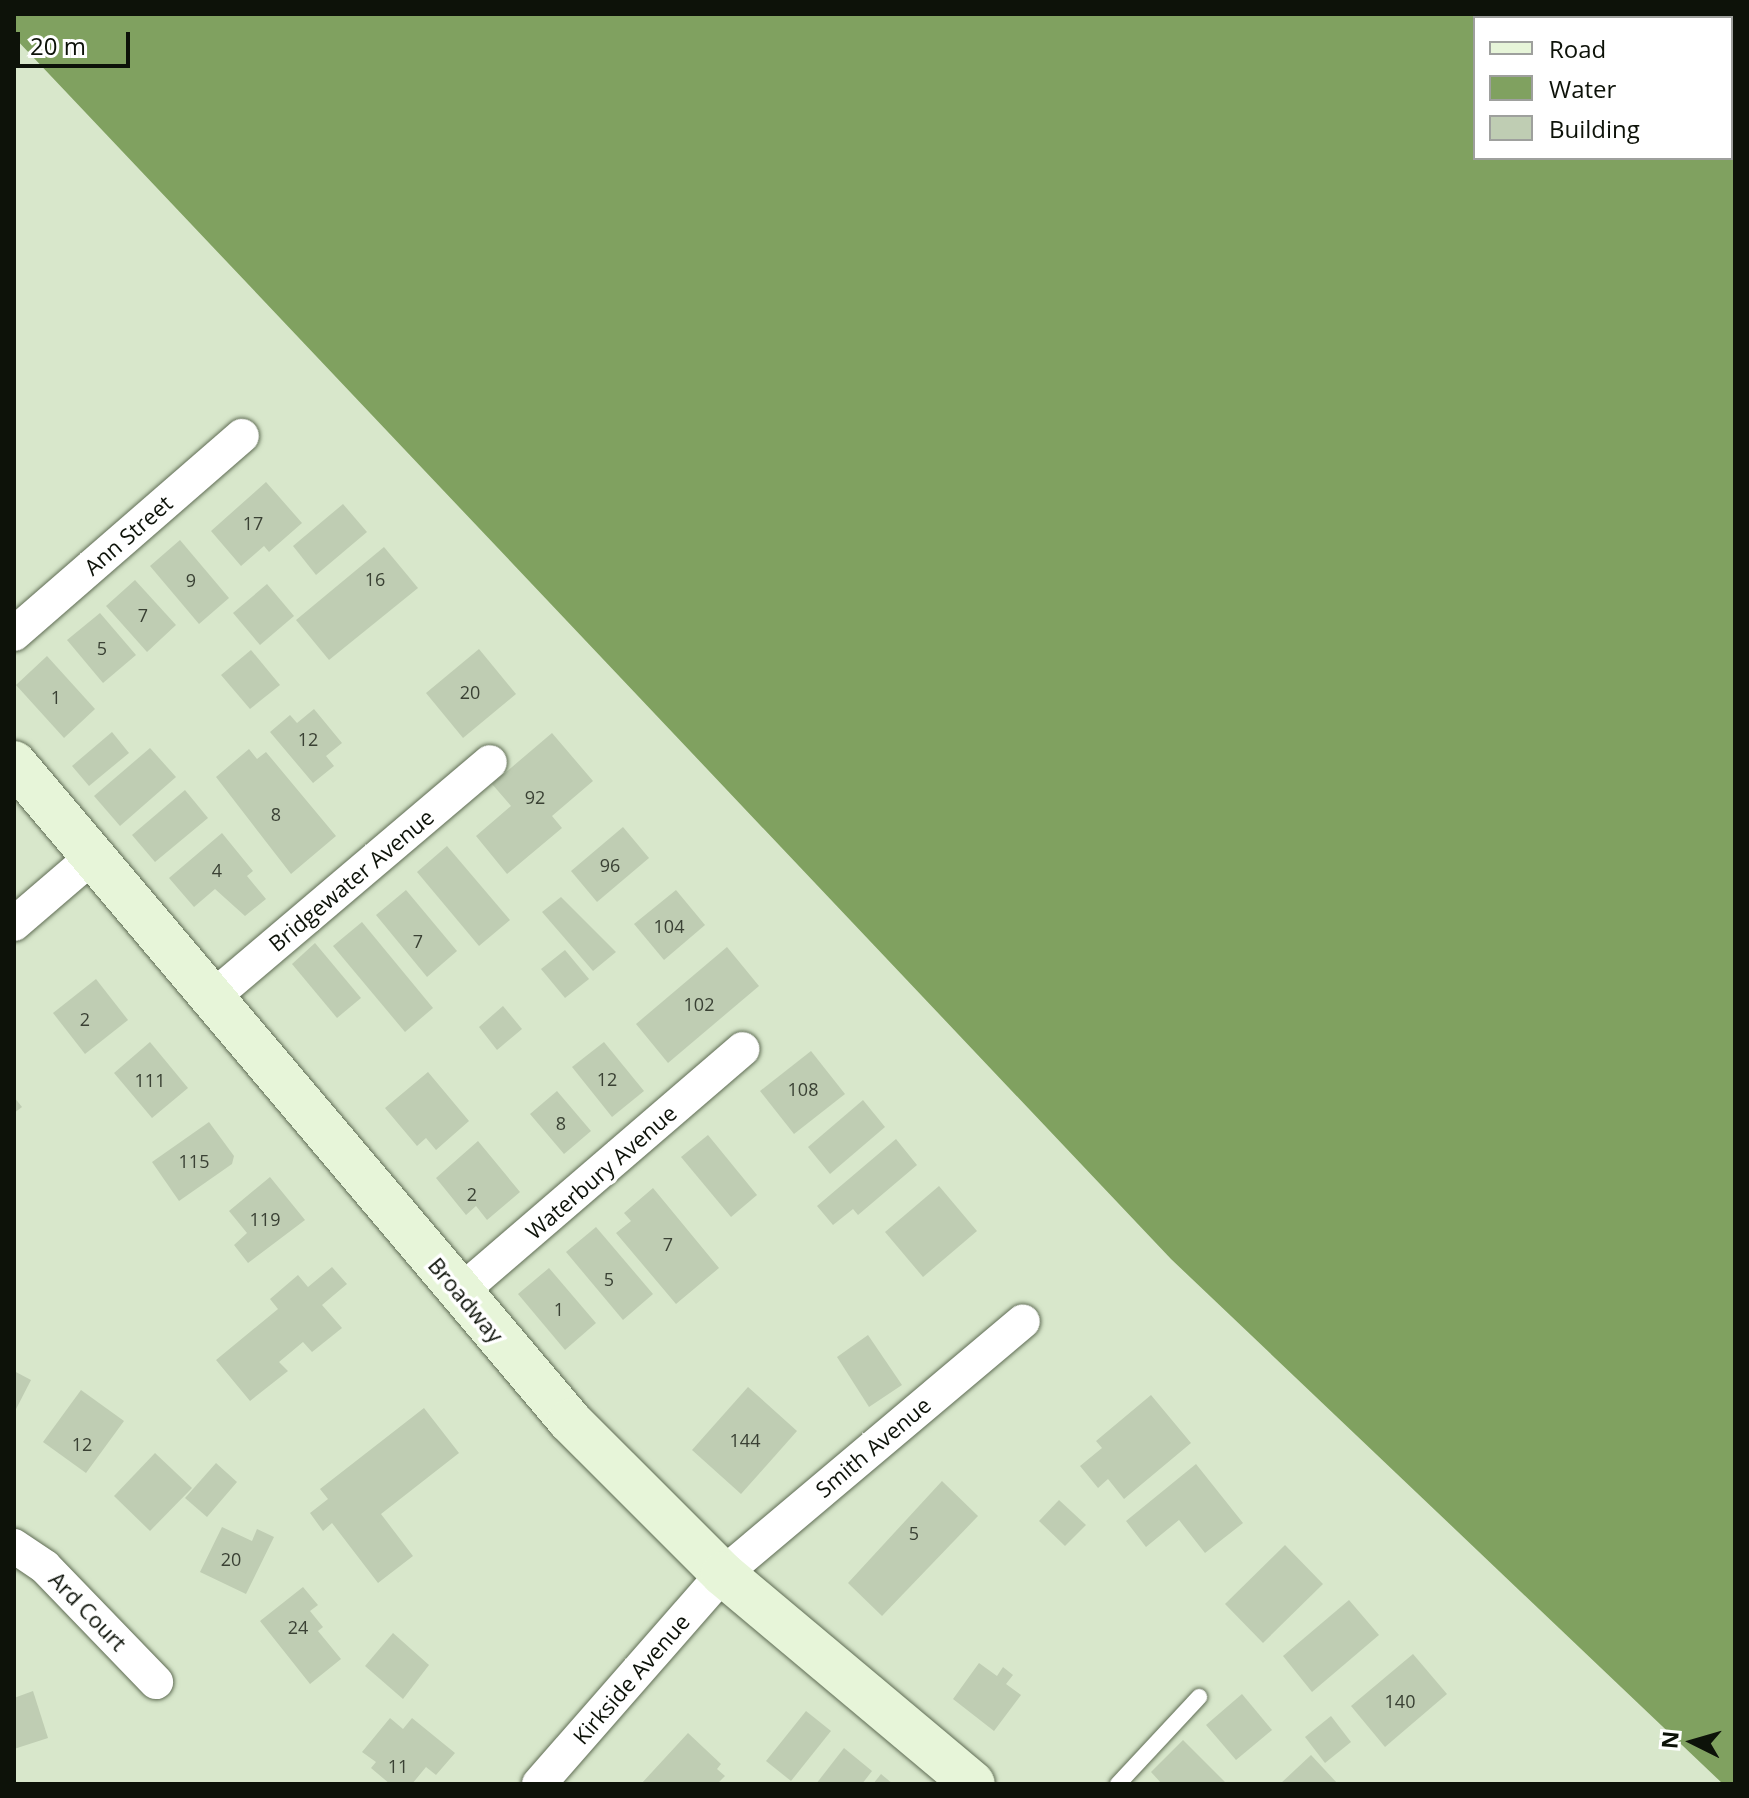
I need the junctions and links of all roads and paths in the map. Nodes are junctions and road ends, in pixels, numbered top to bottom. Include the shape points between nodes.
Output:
1 (242, 436) dead end
2 (14, 634) edge
3 (490, 762) dead end
4 (14, 763) edge
5 (91, 858) junction
6 (14, 924) edge
7 (213, 997) junction
8 (743, 1049) dead end
9 (459, 1293) junction
10 (1023, 1321) dead end
11 (14, 1546) edge
12 (723, 1574) junction
13 (156, 1682) dead end
14 (1199, 1697) dead end
15 (539, 1784) edge
16 (973, 1784) edge
17 (1118, 1784) edge

1 - 2 street, Ann Street
3 - 7 street, Bridgewater Avenue
4 - 5 street, Broadway
5 - 6 street
5 - 7 street, Broadway
7 - 9 street, Broadway
8 - 9 street, Waterbury Avenue
9 - 12 street, Broadway via 570,1421
10 - 12 street, Smith Avenue
11 - 13 street, Ard Court via 45,1567
12 - 15 street, Kirkside Avenue
12 - 16 street, Broadway
14 - 17 lane

